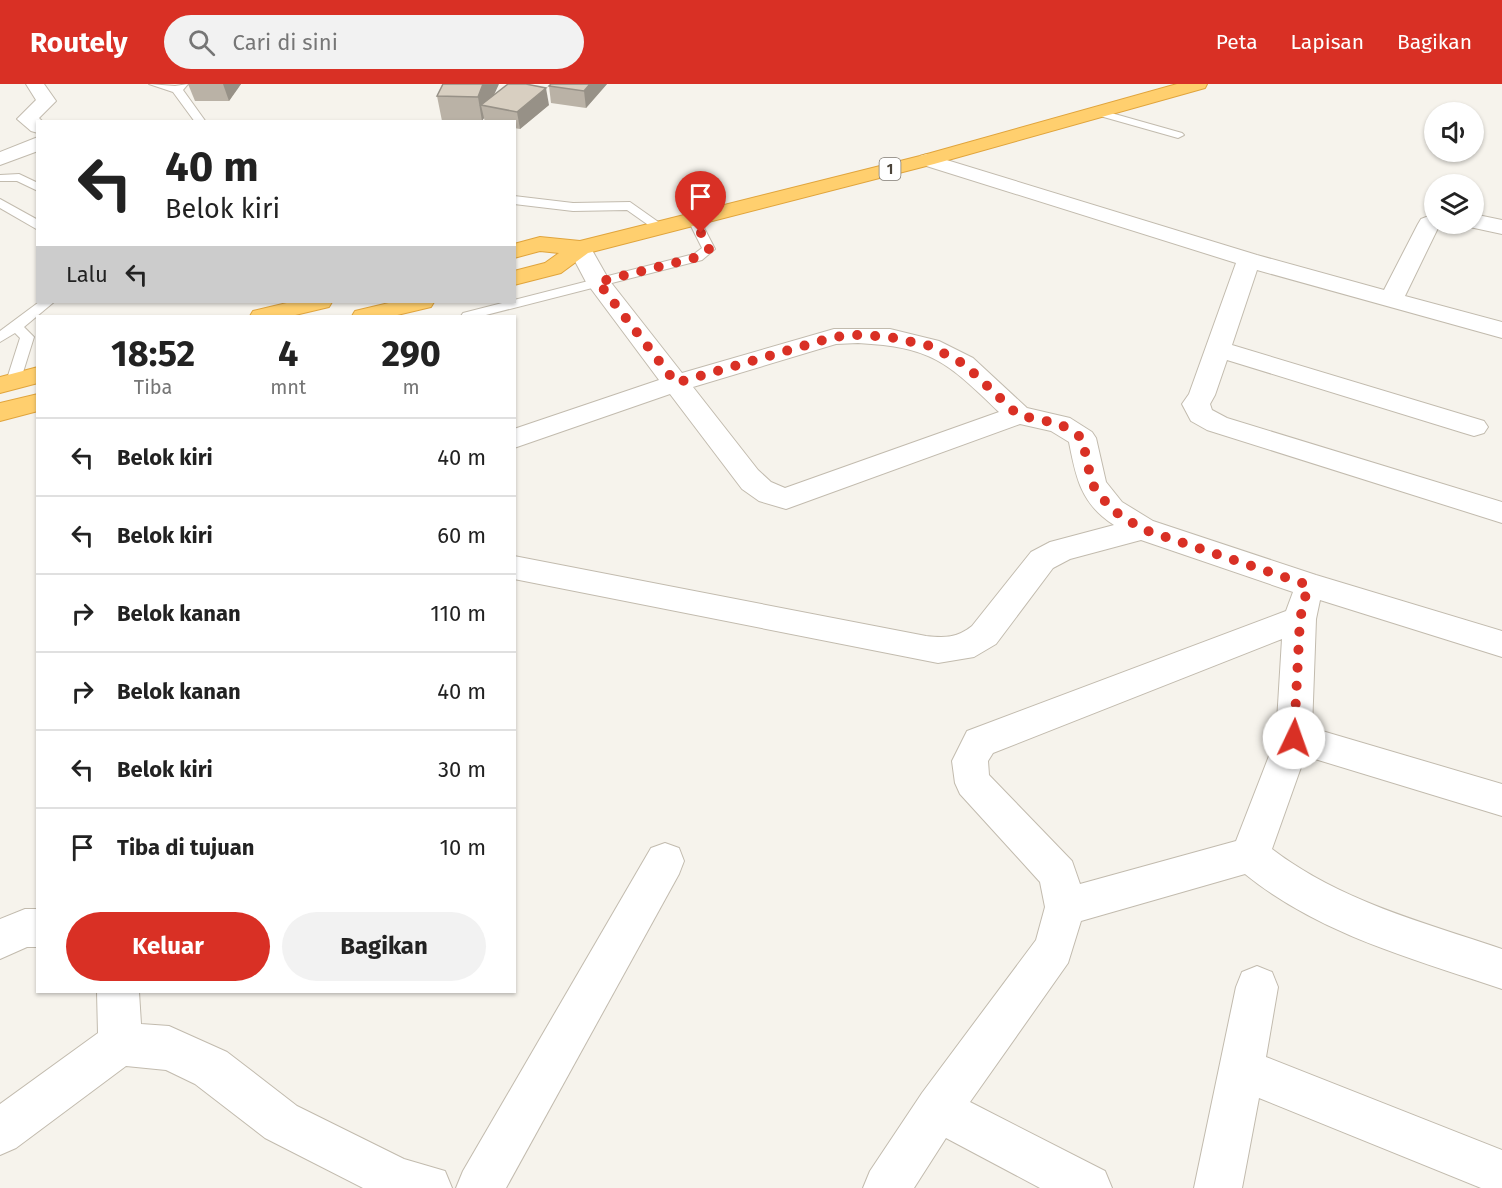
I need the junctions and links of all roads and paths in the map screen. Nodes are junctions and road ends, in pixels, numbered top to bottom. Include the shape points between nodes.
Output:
1 (35, 84) edge
2 (154, 84) edge
3 (1197, 84) edge
4 (180, 87) edge
5 (1097, 112) junction
6 (200, 120) edge
7 (36, 126) edge
8 (1178, 135) dead end
9 (36, 144) edge
10 (0, 159) edge
11 (927, 160) junction
12 (0, 178) edge
13 (36, 187) edge
14 (516, 200) edge
15 (0, 203) edge
16 (693, 218) junction
17 (1484, 223) edge
18 (36, 225) edge
19 (658, 226) junction
20 (1502, 227) edge
21 (1424, 234) edge
22 (580, 248) junction
23 (516, 250) edge
24 (1249, 260) junction
25 (516, 277) edge
26 (598, 282) junction
27 (1392, 299) junction
28 (45, 303) edge
29 (316, 303) edge
30 (413, 308) edge
31 (266, 315) edge
32 (370, 315) edge
33 (472, 315) edge
34 (16, 327) junction
35 (1502, 330) edge
36 (0, 338) edge
37 (1218, 348) junction
38 (17, 381) edge
39 (676, 383) junction
40 (36, 403) edge
41 (0, 412) edge
42 (1018, 415) junction
43 (1474, 428) dead end
44 (516, 438) edge
45 (1502, 513) edge
46 (1142, 529) junction
47 (516, 567) edge
48 (1304, 602) junction
49 (1502, 644) edge
50 (1294, 738) junction
51 (1502, 800) edge
52 (1250, 855) junction
53 (665, 861) dead end
54 (1065, 907) junction
55 (36, 928) edge
56 (0, 939) edge
57 (1502, 969) edge
58 (1257, 987) dead end
59 (118, 993) edge
60 (120, 1044) junction
61 (1242, 1069) junction
62 (938, 1109) junction
63 (0, 1132) edge
64 (1502, 1173) edge
65 (428, 1188) edge
66 (480, 1188) edge
67 (887, 1188) edge
68 (1088, 1188) edge
69 (1218, 1188) edge

1 - 7 street via 46,101 27,119
2 - 4 lane
3 - 5 highway, 1
4 - 6 lane
5 - 8 lane
5 - 11 highway, 1
9 - 10 street
11 - 16 highway, 1
11 - 24 street
12 - 13 lane via 19,177
14 - 19 lane via 573,207 630,206
15 - 18 lane
16 - 19 highway, 1
16 - 26 lane via 709,249 704,254
17 - 20 street
19 - 22 highway, 1
21 - 27 street
22 - 23 highway, 1 via 540,244
22 - 25 highway, 1 via 553,268
22 - 26 street
24 - 27 street
24 - 37 street
26 - 33 lane
26 - 39 street
27 - 35 street
28 - 34 lane
29 - 31 highway
30 - 32 highway
34 - 36 lane
34 - 38 lane via 27,337
37 - 43 street
37 - 45 street via 1196,404 1208,420
39 - 42 street via 834,337 890,337 930,346 964,364
39 - 42 street via 761,490 786,499
39 - 44 street
40 - 41 highway
42 - 46 street via 1060,424 1082,438 1092,484 1111,509
46 - 47 street via 1061,550 1042,560 984,635 961,651 940,651
46 - 48 street
48 - 49 street
48 - 50 street
48 - 54 street via 980,742 970,754 968,768 973,783 1058,874
50 - 51 street
50 - 52 street
52 - 54 street
52 - 57 street via 1275,878 1332,909
53 - 66 street
54 - 62 street via 1054,949
55 - 56 street via 25,928
58 - 61 street
59 - 60 street
60 - 63 street
60 - 65 street via 169,1048 211,1068 281,1122 399,1181
61 - 64 street
61 - 69 street
62 - 67 street
62 - 68 street

